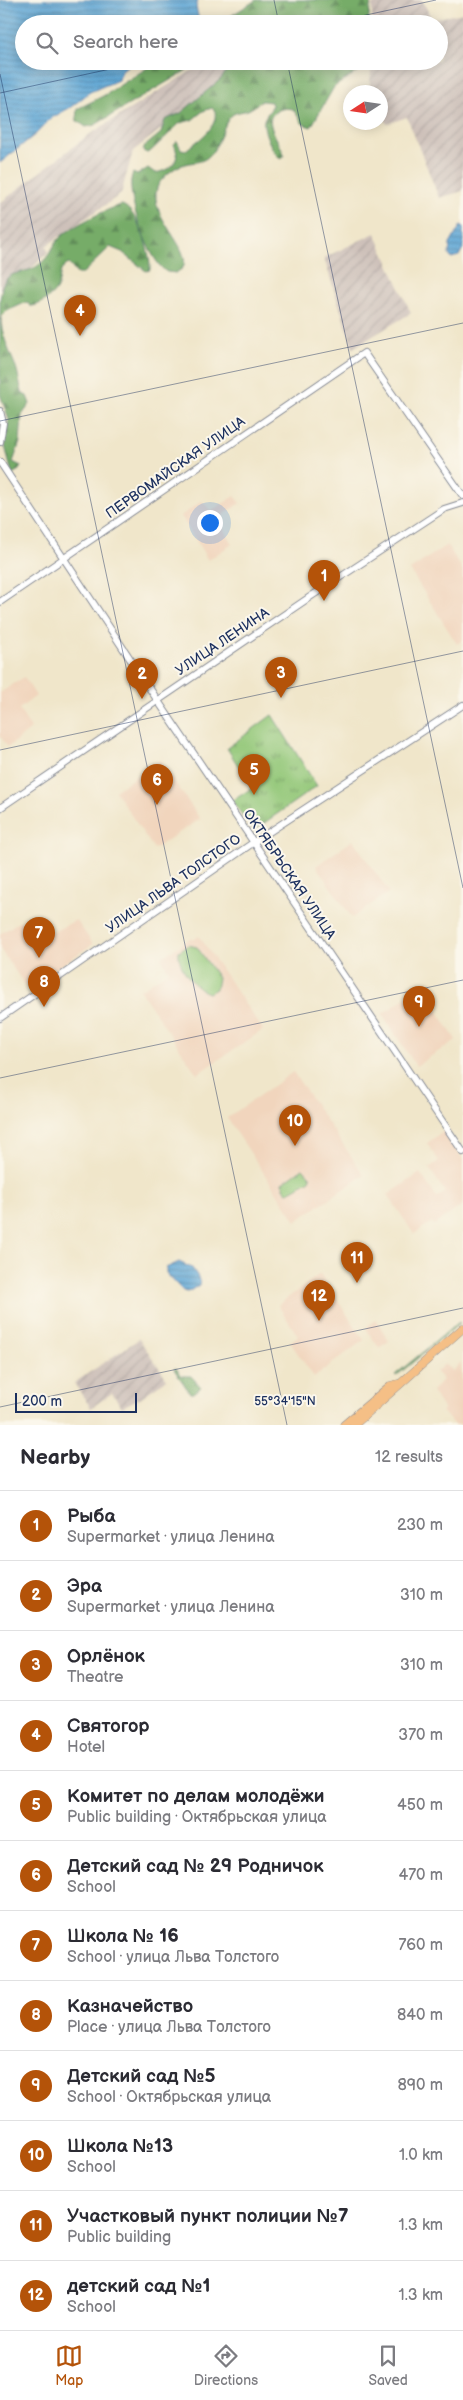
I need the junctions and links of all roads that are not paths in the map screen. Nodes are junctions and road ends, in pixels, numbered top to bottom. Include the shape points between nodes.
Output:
1 (0, 411) edge
2 (0, 442) edge
3 (0, 462) edge
4 (463, 496) edge
5 (463, 503) edge
6 (63, 560) junction
7 (0, 602) edge
8 (158, 701) junction
9 (463, 705) edge
10 (0, 808) edge
11 (253, 843) junction
12 (0, 1018) edge
13 (463, 1152) edge
14 (463, 1328) edge
15 (398, 1384) junction
16 (344, 1425) edge
17 (354, 1425) edge

1 - 2 street via 4,423
3 - 6 street, ОКТЯБРЬСКАЯ УЛИЦА
4 - 6 street, ПЕРВОМАЙСКАЯ УЛИЦА via 364,352
5 - 8 street, УЛИЦА ЛЕНИНА via 444,509
6 - 7 street, ПЕРВОМАЙСКАЯ УЛИЦА
6 - 8 street, ОКТЯБРЬСКАЯ УЛИЦА
8 - 10 street, УЛИЦА ЛЕНИНА
8 - 11 street, ОКТЯБРЬСКАЯ УЛИЦА
9 - 11 street, УЛИЦА ЛЬВА ТОЛСТОГО
11 - 12 street, УЛИЦА ЛЬВА ТОЛСТОГО
11 - 13 street, ОКТЯБРЬСКАЯ УЛИЦА
14 - 15 main road
15 - 16 main road via 390,1386
15 - 17 main road

